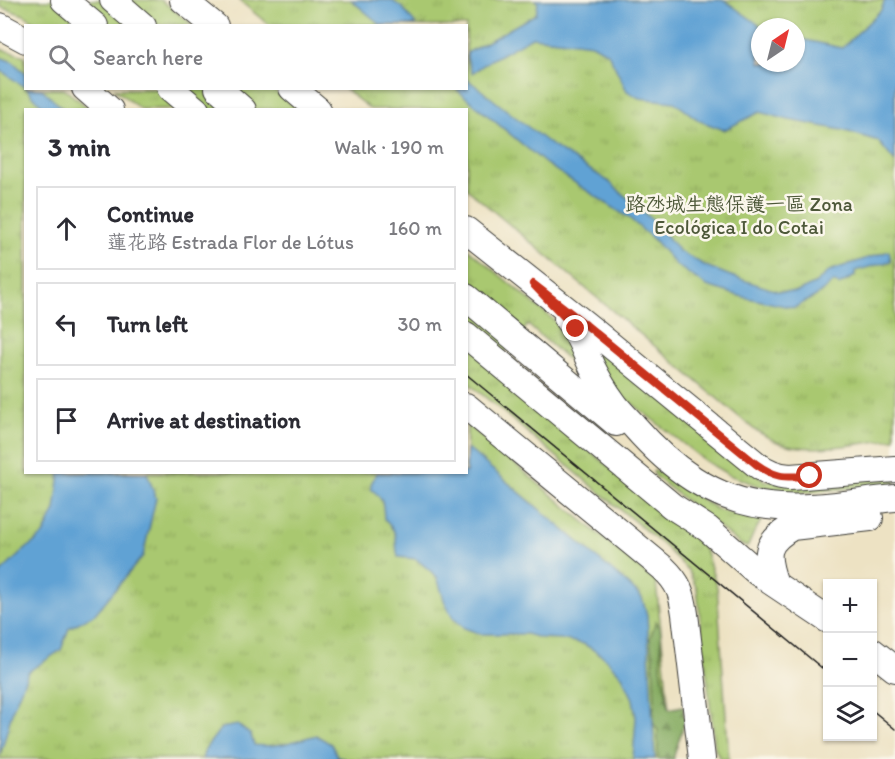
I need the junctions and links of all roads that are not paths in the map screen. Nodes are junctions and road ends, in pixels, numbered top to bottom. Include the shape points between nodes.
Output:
1 (64, 0) edge
2 (112, 0) edge
3 (183, 0) edge
4 (93, 24) edge
5 (141, 24) edge
6 (212, 24) edge
7 (0, 26) edge
8 (24, 39) edge
9 (87, 90) edge
10 (173, 90) edge
11 (220, 90) edge
12 (294, 90) edge
13 (108, 108) edge
14 (194, 108) edge
15 (241, 108) edge
16 (316, 108) edge
17 (468, 232) edge
18 (533, 284) junction
19 (468, 299) edge
20 (475, 343) edge
21 (468, 408) edge
22 (660, 454) junction
23 (895, 468) edge
24 (895, 498) edge
25 (672, 506) junction
26 (789, 507) junction
27 (895, 515) edge
28 (767, 579) junction
29 (823, 617) edge
30 (823, 636) edge
31 (877, 654) edge
32 (895, 669) edge
33 (877, 672) edge
34 (895, 683) edge
35 (702, 759) edge

1 - 4 main road
2 - 5 main road
3 - 6 main road
7 - 8 main road
9 - 13 main road
10 - 14 main road
11 - 15 main road
12 - 16 main road
17 - 18 main road
18 - 22 main road via 576,329 605,392
18 - 23 main road via 768,472 790,477
19 - 22 main road via 640,443
20 - 25 main road
21 - 35 main road via 677,583 686,615
22 - 26 main road via 690,478 723,495 752,504
24 - 26 main road
25 - 28 main road via 708,529
25 - 30 main road via 748,582
26 - 28 main road via 768,523 757,543 755,563
27 - 28 main road via 792,527 777,537 770,550
28 - 29 main road
31 - 32 main road
33 - 34 main road

